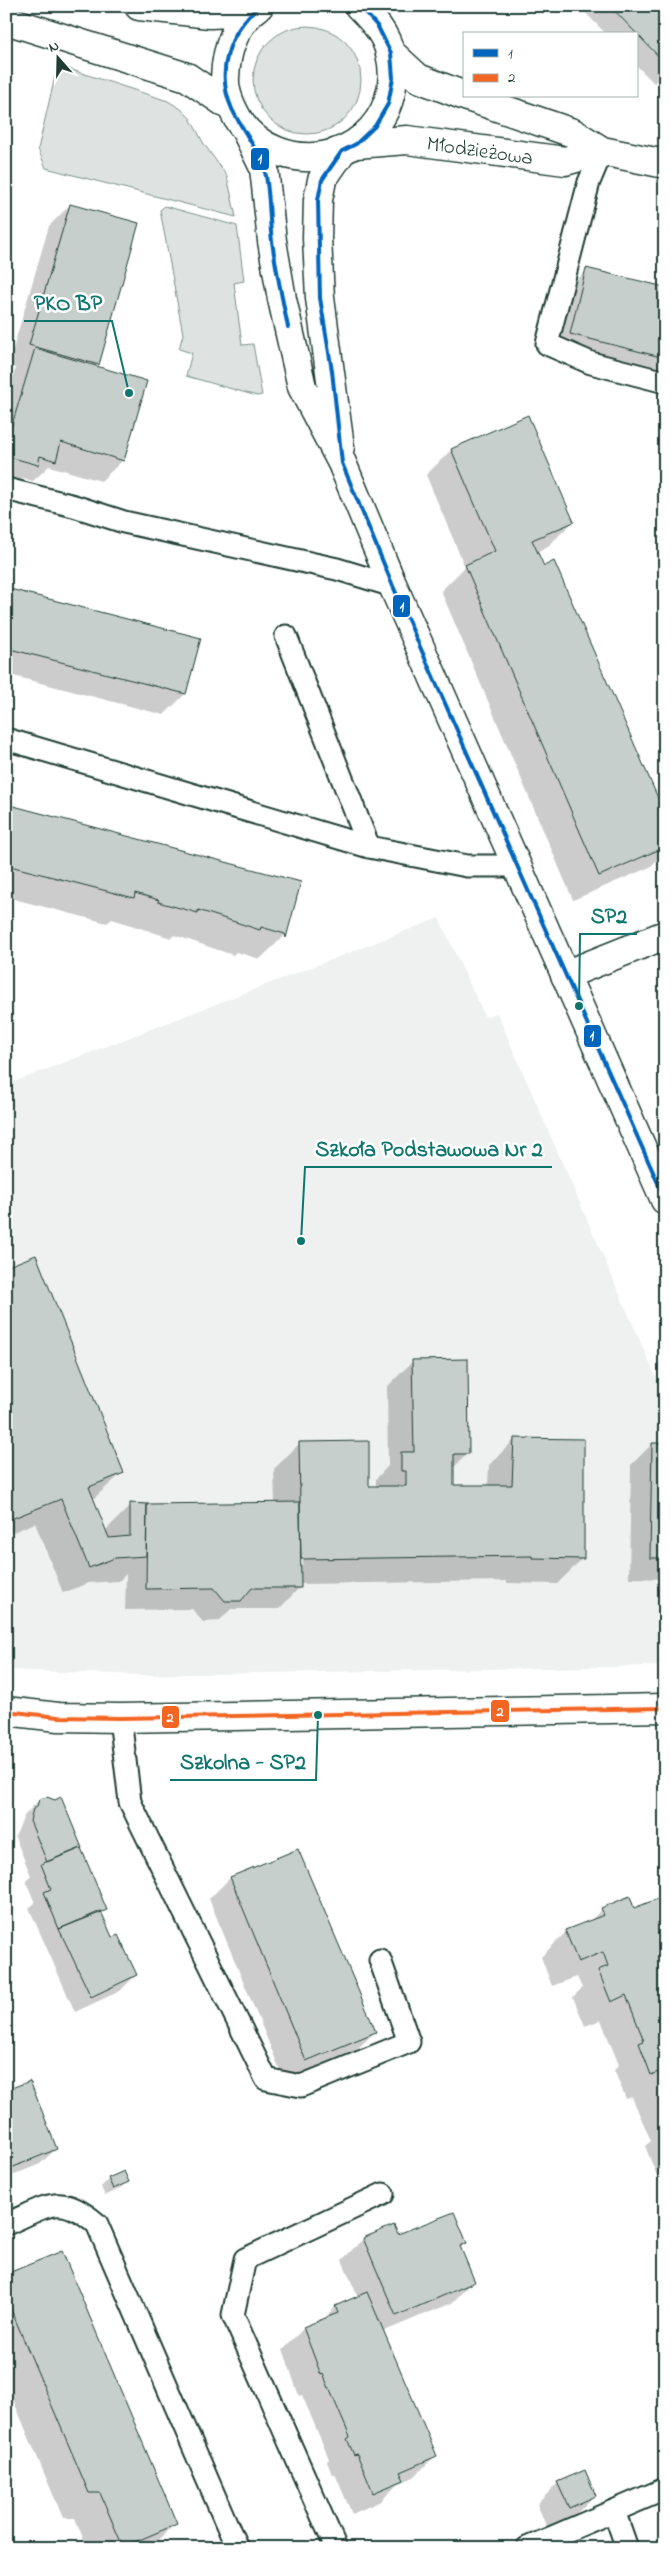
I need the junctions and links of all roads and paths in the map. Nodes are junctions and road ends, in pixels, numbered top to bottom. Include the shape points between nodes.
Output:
1 (139, 6) edge
2 (363, 8) edge
3 (255, 9) edge
4 (6, 20) edge
5 (390, 53) junction
6 (463, 95) edge
7 (471, 98) edge
8 (231, 107) junction
9 (246, 131) junction
10 (349, 148) junction
11 (602, 151) junction
12 (665, 164) edge
13 (665, 382) edge
14 (342, 464) junction
15 (6, 489) edge
16 (393, 586) junction
17 (286, 636) dead end
18 (6, 739) edge
19 (369, 847) junction
20 (518, 866) junction
21 (665, 935) edge
22 (565, 975) junction
23 (665, 1200) edge
24 (665, 1708) edge
25 (6, 1711) edge
26 (120, 1718) junction
27 (380, 1960) dead end
28 (383, 2194) dead end
29 (6, 2224) edge
30 (665, 2489) edge
31 (614, 2511) junction
32 (237, 2548) edge
33 (336, 2548) edge
34 (527, 2548) edge
35 (627, 2548) edge

1 - 3 street via 210,14
2 - 5 street via 378,27
3 - 8 street via 235,32 226,56 224,82
4 - 8 street via 187,77
5 - 6 street, Młodzieżowa via 418,78
5 - 10 street via 393,78 388,104 375,126
7 - 11 street, Młodzieżowa via 573,133
8 - 9 street
9 - 10 street, Młodzieżowa via 266,147 291,156 316,158
9 - 14 street via 264,168 282,299 302,387
10 - 11 street, Młodzieżowa via 407,140 565,161
10 - 14 street via 322,180 317,238 320,298
11 - 12 street, Młodzieżowa
11 - 13 lane via 589,182 547,344 591,362
14 - 16 street
15 - 16 lane via 124,522 331,567
16 - 20 street
17 - 19 lane
18 - 19 lane
19 - 20 lane via 467,866
20 - 22 street
21 - 22 street
22 - 23 street
24 - 26 street
25 - 26 street via 58,1717
26 - 27 lane via 130,1802 266,2079 302,2086 409,2042
28 - 33 lane via 245,2259 233,2315
29 - 32 lane via 55,2203 79,2209 97,2224
30 - 31 lane
31 - 34 lane
31 - 35 lane

